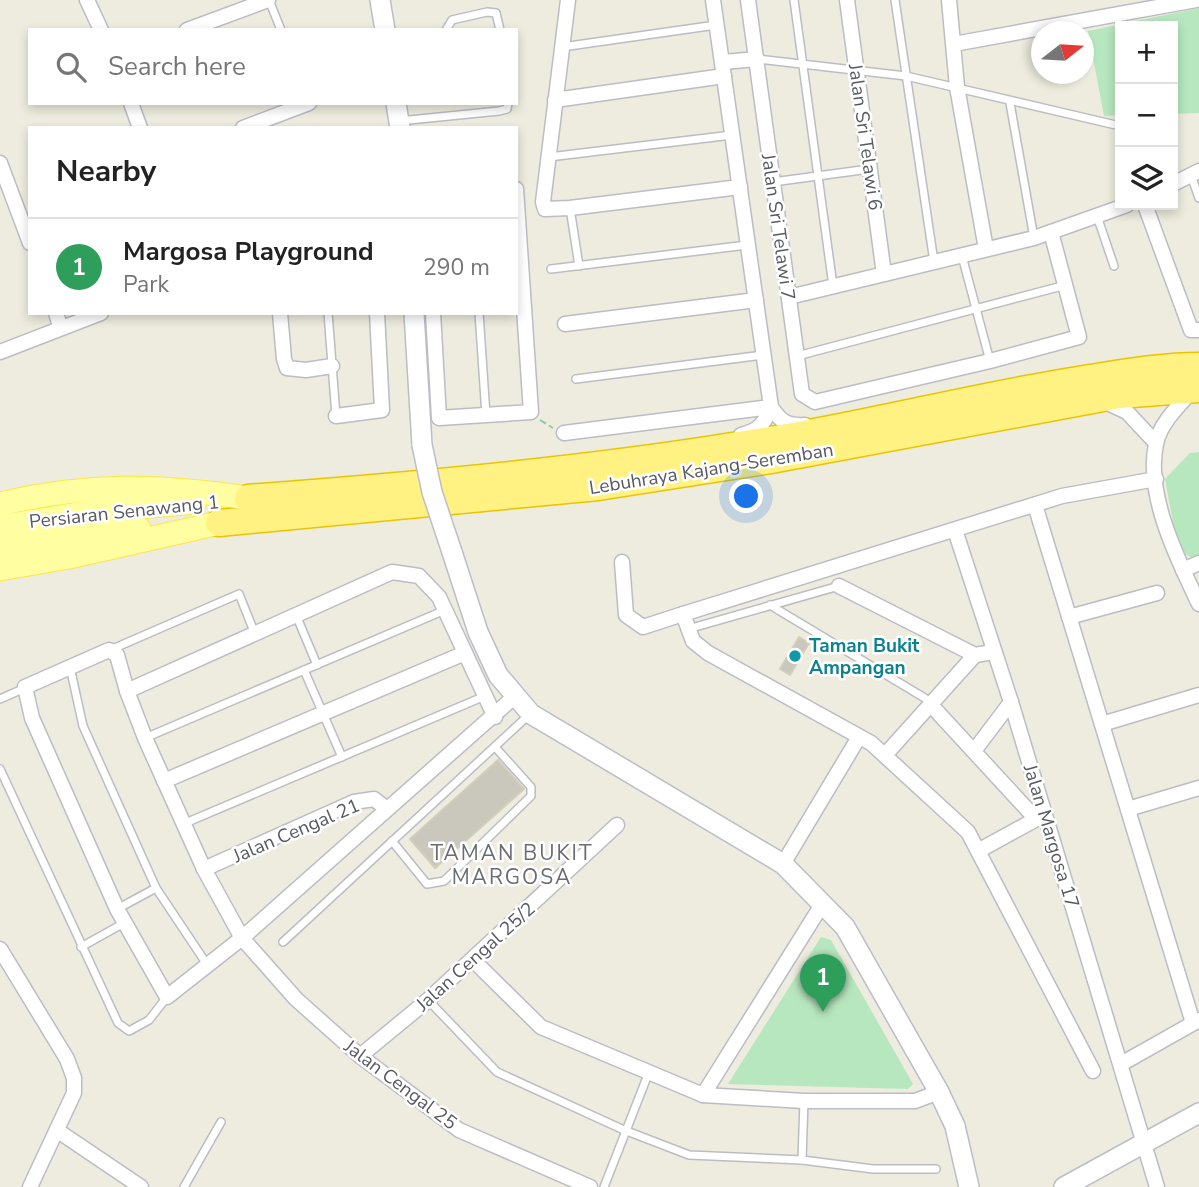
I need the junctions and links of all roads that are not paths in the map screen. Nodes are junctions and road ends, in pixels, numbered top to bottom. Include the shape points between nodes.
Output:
1 (87, 0) edge
2 (268, 0) edge
3 (380, 0) edge
4 (568, 0) edge
5 (713, 0) edge
6 (748, 0) edge
7 (794, 0) edge
8 (847, 0) edge
9 (895, 0) edge
10 (948, 0) edge
11 (1196, 0) edge
12 (1133, 6) edge
13 (717, 25) junction
14 (100, 28) edge
15 (192, 28) edge
16 (280, 28) edge
17 (385, 28) edge
18 (447, 28) edge
19 (500, 28) edge
20 (954, 44) junction
21 (561, 47) junction
22 (757, 60) junction
23 (804, 65) junction
24 (723, 69) junction
25 (857, 69) junction
26 (906, 76) junction
27 (957, 87) junction
28 (555, 100) junction
29 (1010, 103) junction
30 (132, 105) edge
31 (304, 105) edge
32 (458, 105) edge
33 (508, 105) edge
34 (460, 115) junction
35 (398, 117) edge
36 (139, 126) edge
37 (248, 126) edge
38 (1115, 126) edge
39 (733, 135) junction
40 (549, 157) junction
41 (0, 163) edge
42 (870, 169) junction
43 (1195, 173) edge
44 (818, 176) junction
45 (773, 182) junction
46 (1178, 182) edge
47 (740, 187) junction
48 (1199, 198) edge
49 (570, 208) junction
50 (1115, 209) edge
51 (1147, 210) edge
52 (1097, 216) junction
53 (518, 219) edge
54 (1051, 232) junction
55 (28, 238) edge
56 (1034, 238) junction
57 (748, 245) junction
58 (986, 250) junction
59 (962, 255) junction
60 (934, 262) junction
61 (579, 266) junction
62 (1115, 266) dead end
63 (551, 269) dead end
64 (884, 274) junction
65 (1066, 285) junction
66 (833, 286) junction
67 (789, 297) junction
68 (756, 300) junction
69 (976, 309) junction
70 (89, 315) edge
71 (280, 315) edge
72 (328, 315) edge
73 (377, 315) edge
74 (414, 315) edge
75 (433, 315) edge
76 (479, 315) edge
77 (58, 320) edge
78 (565, 324) dead end
79 (1195, 330) edge
80 (0, 352) edge
81 (764, 355) junction
82 (797, 356) junction
83 (990, 361) junction
84 (332, 366) junction
85 (576, 379) dead end
86 (1197, 382) edge
87 (1099, 399) junction
88 (771, 407) junction
89 (486, 415) junction
90 (336, 416) joint
91 (873, 421) junction
92 (564, 433) road end
93 (1156, 443) junction
94 (638, 462) junction
95 (1156, 480) junction
96 (248, 498) junction
97 (0, 504) edge
98 (1035, 505) junction
99 (219, 523) junction
100 (0, 527) edge
101 (955, 530) junction
102 (0, 548) edge
103 (622, 562) dead end
104 (1199, 563) edge
105 (0, 569) edge
106 (1183, 570) junction
107 (839, 586) joint
108 (1157, 593) dead end
109 (1199, 604) edge
110 (770, 605) junction
111 (445, 610) junction
112 (682, 614) junction
113 (296, 615) junction
114 (1069, 617) junction
115 (687, 629) junction
116 (256, 634) junction
117 (109, 650) junction
118 (993, 652) junction
119 (465, 653) junction
120 (975, 655) junction
121 (317, 665) junction
122 (70, 667) junction
123 (304, 670) junction
124 (25, 687) junction
125 (127, 691) junction
126 (1199, 695) edge
127 (485, 696) junction
128 (514, 697) junction
129 (0, 699) edge
130 (1011, 702) junction
131 (932, 704) junction
132 (531, 713) junction
133 (323, 714) junction
134 (495, 717) junction
135 (1102, 724) junction
136 (859, 737) junction
137 (145, 738) junction
138 (495, 747) junction
139 (974, 751) junction
140 (885, 755) junction
141 (341, 757) junction
142 (0, 769) edge
143 (164, 781) junction
144 (1198, 790) edge
145 (387, 809) junction
146 (1128, 809) junction
147 (183, 824) junction
148 (617, 825) dead end
149 (392, 841) junction
150 (978, 851) junction
151 (783, 864) junction
152 (204, 869) junction
153 (156, 888) junction
154 (823, 903) junction
155 (117, 909) junction
156 (124, 923) junction
157 (242, 938) junction
158 (283, 942) dead end
159 (81, 947) junction
160 (0, 949) edge
161 (473, 960) junction
162 (208, 966) junction
163 (167, 997) junction
164 (428, 1000) junction
165 (1196, 1022) edge
166 (360, 1056) junction
167 (1121, 1064) junction
168 (1093, 1070) dead end
169 (649, 1072) junction
170 (939, 1093) junction
171 (704, 1094) junction
172 (804, 1101) junction
173 (1199, 1113) edge
174 (220, 1122) dead end
175 (624, 1130) junction
176 (58, 1131) junction
177 (1144, 1143) junction
178 (802, 1160) junction
179 (936, 1169) dead end
180 (30, 1187) edge
181 (141, 1187) edge
182 (184, 1187) edge
183 (590, 1187) edge
184 (604, 1187) edge
185 (969, 1187) edge
186 (1064, 1187) edge
187 (1157, 1187) edge

1 - 14 street
2 - 15 street
2 - 16 lane
3 - 17 street
4 - 21 street
5 - 13 street
6 - 22 street, Jalan Sri Telawi 7
7 - 23 lane
8 - 25 street, Jalan Sri Telawi 6
9 - 26 lane
10 - 20 street
11 - 12 street
12 - 20 street
13 - 21 lane
13 - 24 street
18 - 19 lane via 452,20 487,12 496,13
20 - 27 street
21 - 28 street
22 - 23 lane
22 - 24 street
22 - 45 street, Jalan Sri Telawi 7
23 - 25 lane
23 - 44 lane
24 - 28 street
24 - 39 street
25 - 26 lane
25 - 42 street, Jalan Sri Telawi 6
26 - 27 lane
26 - 60 lane
27 - 29 lane
27 - 58 street
28 - 40 street
29 - 38 lane
29 - 56 lane
30 - 36 street
31 - 37 street
32 - 34 lane
33 - 34 lane via 499,111
34 - 35 lane
39 - 40 lane
39 - 47 street
40 - 49 street via 545,209
41 - 55 street
42 - 44 lane
42 - 64 street, Jalan Sri Telawi 6
43 - 46 street
43 - 48 lane
44 - 45 lane
44 - 66 lane
45 - 67 street, Jalan Sri Telawi 7
47 - 49 street
47 - 57 street
49 - 61 lane
50 - 52 street
51 - 79 street
52 - 54 street
52 - 62 lane
53 - 89 street via 531,412
54 - 56 street
54 - 65 street
56 - 58 street
57 - 61 lane
57 - 68 street
58 - 59 street
59 - 60 street
59 - 69 lane
60 - 64 street
61 - 63 lane
64 - 66 street
65 - 69 lane
65 - 83 street via 1079,337
66 - 67 street
67 - 82 street, Jalan Sri Telawi 7
68 - 78 street
68 - 81 street
69 - 82 lane
69 - 83 lane
70 - 77 street
71 - 84 street via 287,368
72 - 84 lane
73 - 90 street via 382,410
74 - 128 street, bridge via 422,445 432,492 478,632
75 - 89 street via 439,418
76 - 89 lane
77 - 80 street
81 - 85 lane
81 - 88 street
82 - 83 street, Jalan Sri Telawi 7 via 802,394 815,402
84 - 90 lane
86 - 87 highway, Lebuhraya Kajang-Seremban
86 - 91 highway, Lebuhraya Kajang-Seremban via 1125,372
86 - 93 street
87 - 93 street via 1127,412
87 - 99 highway, Lebuhraya Kajang-Seremban via 598,487
88 - 91 street via 780,421 791,426
88 - 92 street
88 - 94 street via 757,430
91 - 94 highway, Lebuhraya Kajang-Seremban
93 - 95 street
94 - 96 highway, Lebuhraya Kajang-Seremban
95 - 98 street
95 - 106 street via 1172,547
96 - 97 main road via 124,486
96 - 100 main road, Persiaran Senawang 1 via 123,508
98 - 101 street
98 - 114 street
99 - 102 main road, Persiaran Senawang 1 via 102,532
99 - 105 main road
101 - 112 street
101 - 118 street, Jalan Margosa 17
103 - 112 street via 626,615 643,627
104 - 106 street
106 - 109 street
107 - 110 lane
107 - 120 street
108 - 114 street
110 - 115 lane
110 - 131 lane
111 - 113 street via 419,576 392,572
111 - 119 street
111 - 121 lane
112 - 115 street
113 - 116 street
113 - 121 lane
114 - 135 street
115 - 136 street via 708,653
116 - 117 lane via 239,594
116 - 125 street
117 - 122 street
117 - 125 street, Jalan Cengal 25 via 117,655
118 - 120 street
118 - 130 street, Jalan Margosa 17
119 - 127 street
119 - 133 street
120 - 131 street
121 - 123 lane
122 - 124 street
122 - 153 lane via 83,726
123 - 133 lane
123 - 137 lane
124 - 129 lane
124 - 155 street via 32,718
125 - 137 street, Jalan Cengal 25
126 - 135 street
127 - 134 street
127 - 141 lane
128 - 132 street
128 - 134 street
130 - 139 street
130 - 167 street, Jalan Margosa 17
131 - 139 street
131 - 140 street
132 - 138 lane
132 - 151 street
133 - 141 lane
133 - 143 street
134 - 145 street
135 - 146 street
136 - 140 street
136 - 151 street
137 - 143 street, Jalan Cengal 25
138 - 149 lane
138 - 149 lane via 531,787 531,796 444,881 427,884
139 - 150 street via 1038,818
140 - 150 street via 968,832
141 - 147 lane
142 - 159 lane
143 - 147 street, Jalan Cengal 25
144 - 146 street
145 - 152 street, Jalan Cengal 21 via 374,799 354,802
145 - 157 street
146 - 165 street
147 - 152 street, Jalan Cengal 25
148 - 161 street, Jalan Cengal 25/2
149 - 158 lane
150 - 168 street
151 - 154 street
152 - 157 street, Jalan Cengal 25
153 - 155 lane
153 - 162 lane
154 - 170 street via 845,927
154 - 171 street
155 - 156 street
156 - 159 lane
156 - 163 street
157 - 162 street
157 - 166 street, Jalan Cengal 25 via 296,999
159 - 163 lane via 118,1023 130,1031 149,1020
160 - 176 street via 74,1077 74,1093
161 - 164 street, Jalan Cengal 25/2
161 - 169 street via 541,1027
162 - 163 street
164 - 166 street, Jalan Cengal 25/2
164 - 175 lane via 497,1072
165 - 167 street
166 - 183 street, Jalan Cengal 25 via 459,1130
167 - 177 street, Jalan Margosa 17
169 - 171 street
169 - 175 lane
170 - 172 street via 915,1101
170 - 185 street via 955,1126
171 - 172 street
172 - 178 lane
173 - 177 street
174 - 182 lane
175 - 178 lane via 689,1155
175 - 184 lane
176 - 180 street
176 - 181 street
177 - 186 street
177 - 187 street, Jalan Margosa 17
178 - 179 lane

